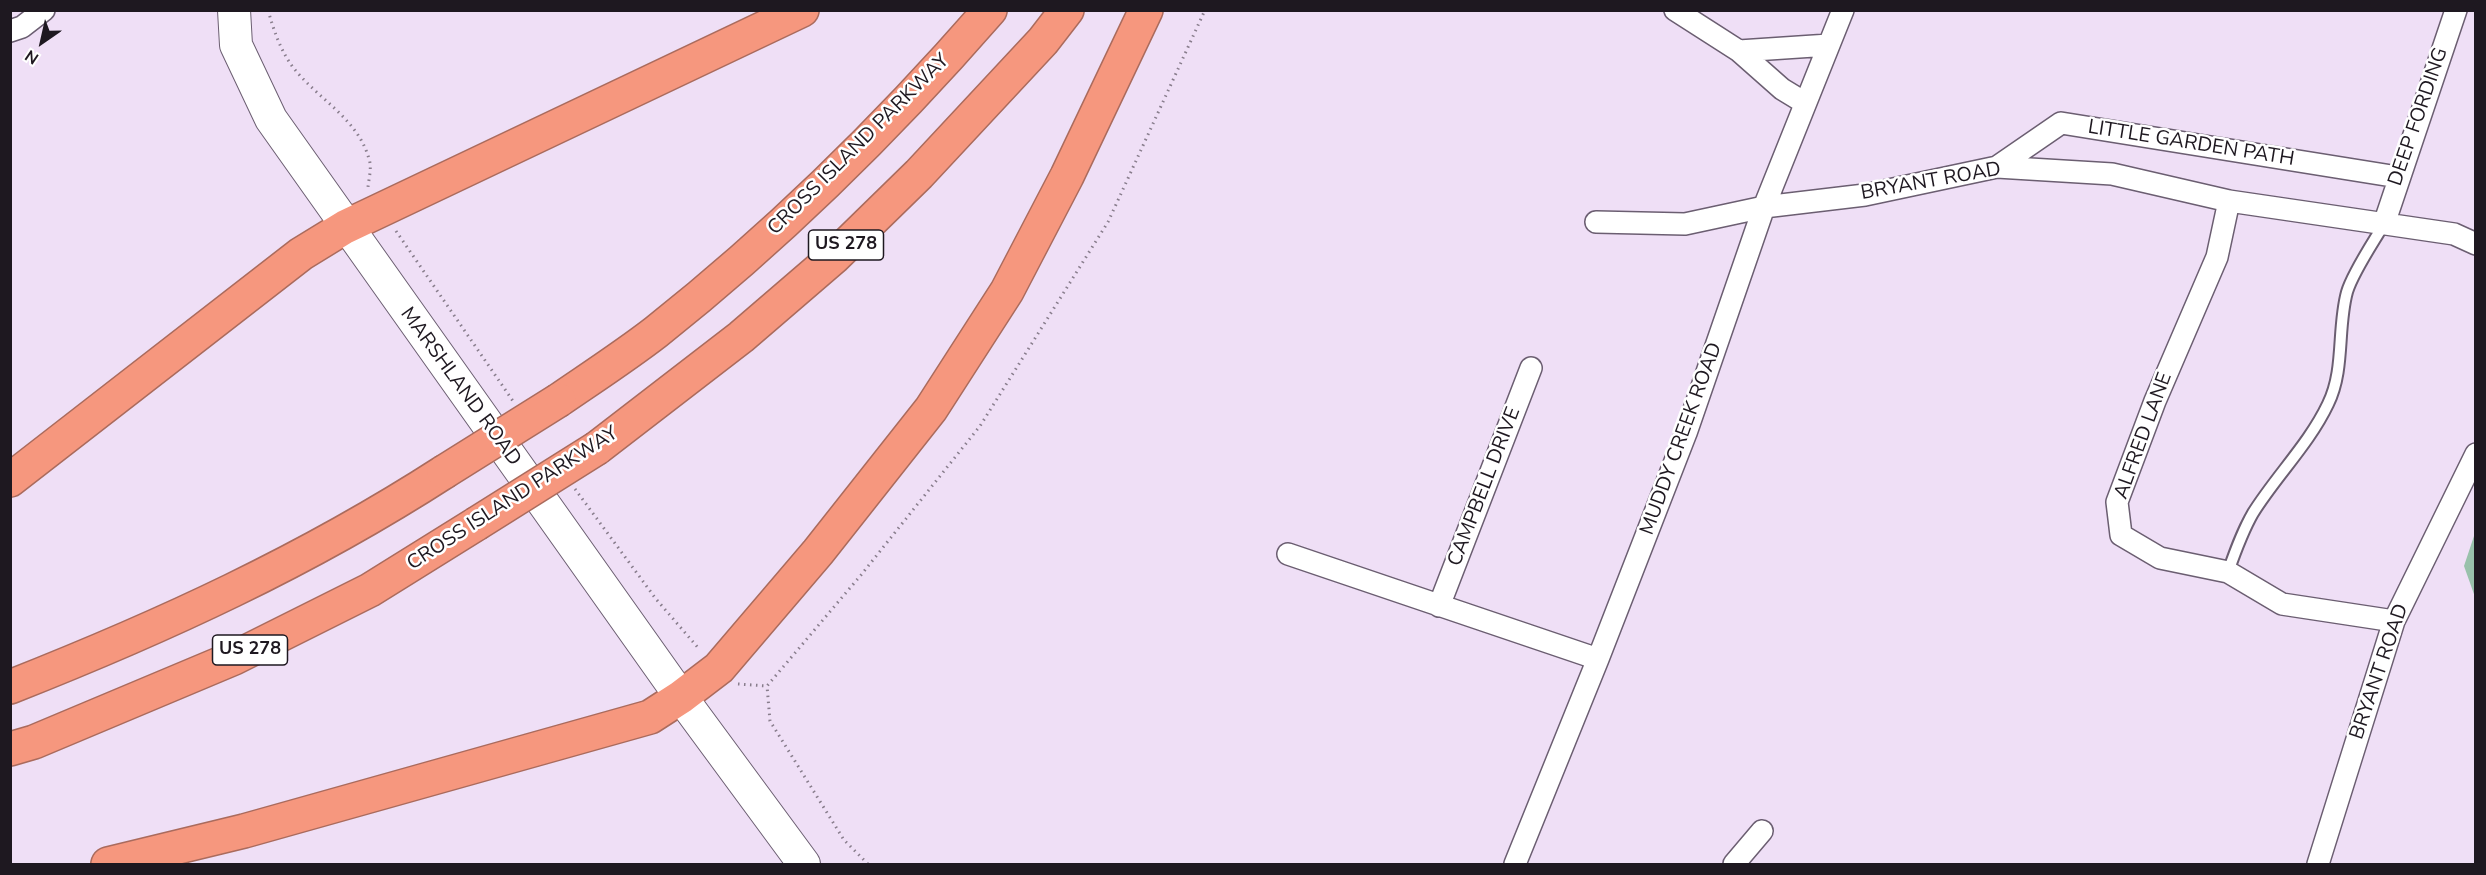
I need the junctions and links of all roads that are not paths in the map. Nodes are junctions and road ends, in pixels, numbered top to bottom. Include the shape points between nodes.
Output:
1 (44, 10) edge
2 (234, 10) edge
3 (802, 10) edge
4 (990, 10) edge
5 (1067, 10) edge
6 (1146, 10) edge
7 (1675, 10) edge
8 (1843, 10) edge
9 (2456, 10) edge
10 (10, 31) edge
11 (1829, 45) junction
12 (1739, 51) junction
13 (1804, 103) junction
14 (1997, 167) junction
15 (2398, 177) junction
16 (2229, 201) junction
17 (1764, 207) junction
18 (1596, 222) dead end
19 (2384, 224) junction
20 (345, 227) junction
21 (2475, 244) edge
22 (1531, 368) dead end
23 (2475, 454) edge
24 (10, 480) edge
25 (1288, 554) dead end
26 (2228, 572) junction
27 (1439, 606) junction
28 (2394, 621) junction
29 (1598, 659) junction
30 (10, 687) edge
31 (681, 697) junction
32 (10, 749) edge
33 (1762, 831) dead end
34 (799, 861) edge
35 (108, 864) edge
36 (1515, 864) edge
37 (1734, 864) edge
38 (2318, 864) edge

1 - 10 street
2 - 20 street, MARSHLAND ROAD via 236,45 271,119
3 - 20 highway
4 - 30 highway, CROSS ISLAND PARKWAY / US 278, bridge via 861,149 771,233 655,332 559,400 376,516 294,561 107,649
5 - 32 highway, CROSS ISLAND PARKWAY / US 278, bridge via 920,174 834,257 741,337 597,448 370,590 234,658
6 - 31 highway via 1007,291 937,399 818,552 719,668
7 - 12 street
8 - 11 street, MUDDY CREEK ROAD
9 - 15 street, DEEP FORDING
11 - 12 street
11 - 13 street, MUDDY CREEK ROAD
12 - 13 street
13 - 17 street, MUDDY CREEK ROAD
14 - 15 street, LITTLE GARDEN PATH via 2061,123
14 - 16 street, BRYANT ROAD via 2112,174
14 - 17 street, BRYANT ROAD via 1865,195
15 - 19 street, DEEP FORDING
16 - 19 street, BRYANT ROAD
16 - 26 street, ALFRED LANE via 2217,257 2117,502 2121,535 2160,558
17 - 18 street, BRYANT ROAD via 1685,224
17 - 29 street, MUDDY CREEK ROAD via 1686,433
19 - 21 street, BRYANT ROAD via 2454,234
19 - 26 lane via 2348,290 2329,402 2253,513
20 - 24 highway via 301,254
20 - 31 street, MARSHLAND ROAD
22 - 27 street, CAMPBELL DRIVE
23 - 28 street, BRYANT ROAD
25 - 27 street
26 - 28 street, ALFRED LANE via 2282,604
27 - 29 street
28 - 38 street, BRYANT ROAD
29 - 36 street, MUDDY CREEK ROAD
31 - 34 street, MARSHLAND ROAD
31 - 35 highway via 650,717 244,831
33 - 37 street

